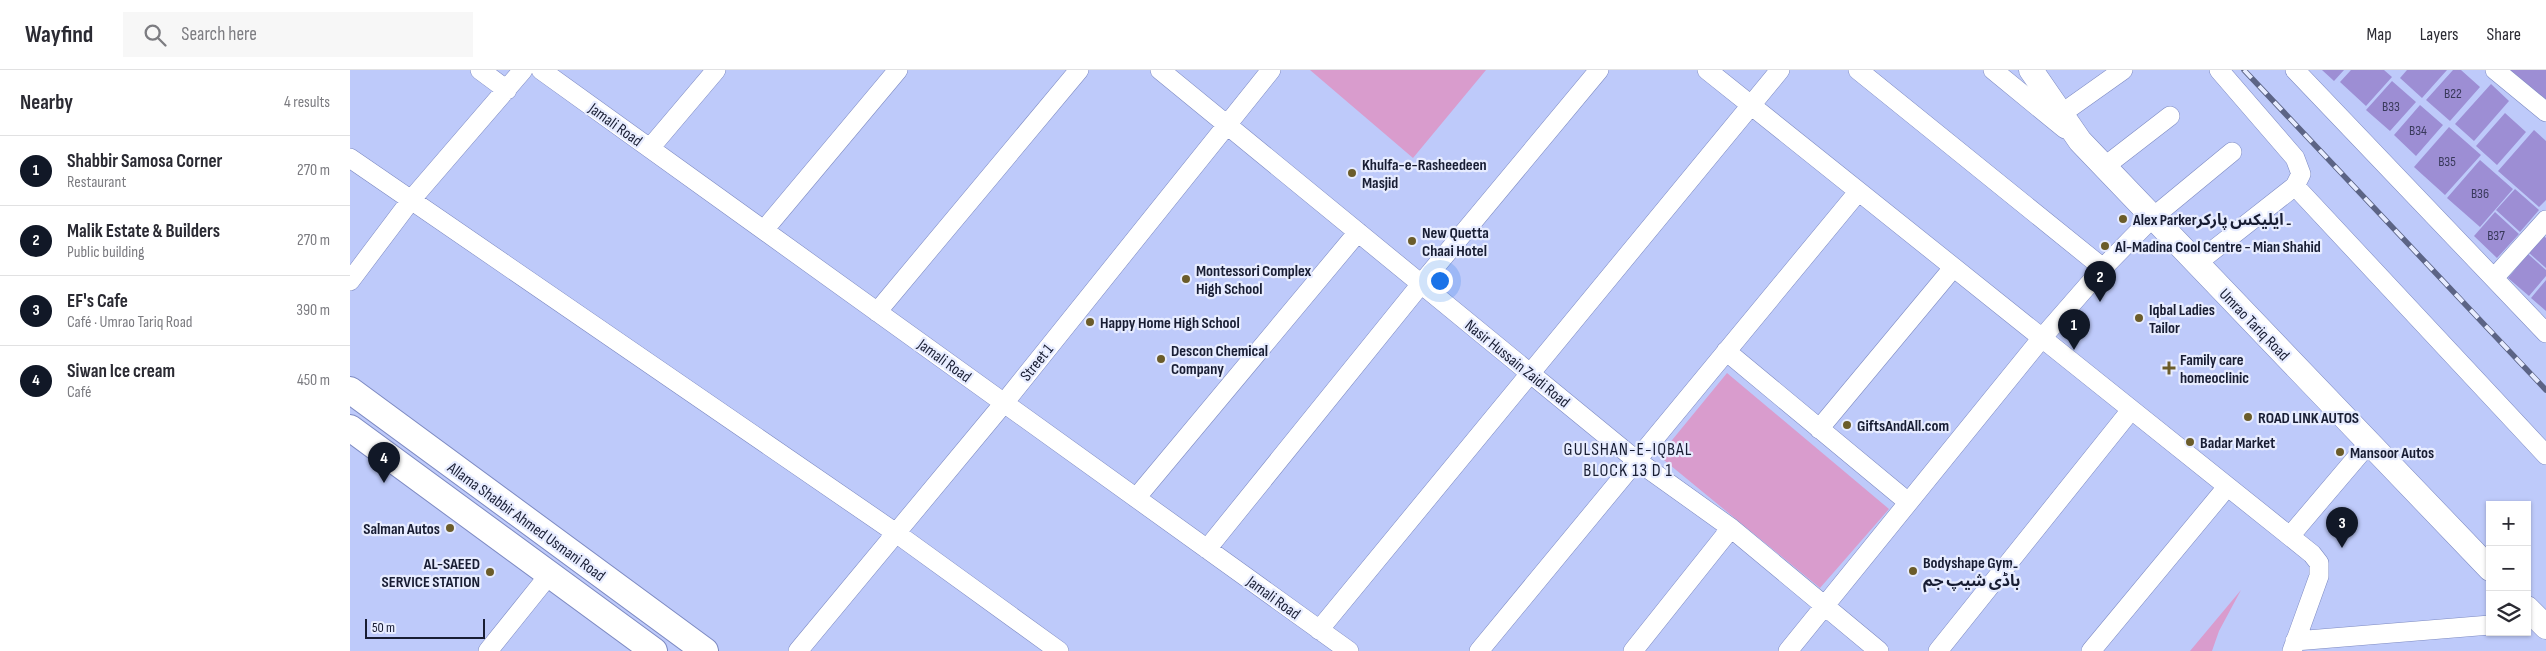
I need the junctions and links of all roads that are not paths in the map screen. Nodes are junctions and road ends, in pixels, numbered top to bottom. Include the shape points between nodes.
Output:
1 (480, 70) edge
2 (523, 70) edge
3 (541, 70) edge
4 (716, 70) edge
5 (898, 70) edge
6 (1079, 70) edge
7 (1160, 70) edge
8 (1271, 70) edge
9 (1599, 70) edge
10 (1708, 70) edge
11 (1780, 70) edge
12 (1858, 70) edge
13 (1994, 70) edge
14 (2031, 70) edge
15 (2123, 70) edge
16 (2219, 70) edge
17 (2295, 70) edge
18 (2495, 70) edge
19 (507, 90) junction
20 (1750, 106) junction
21 (2546, 112) edge
22 (2061, 114) junction
23 (2170, 116) dead end
24 (1226, 124) junction
25 (2080, 141) junction
26 (650, 148) junction
27 (2232, 152) dead end
28 (350, 158) edge
29 (2104, 167) junction
30 (2295, 186) junction
31 (1858, 192) junction
32 (411, 200) junction
33 (2152, 218) junction
34 (2546, 220) edge
35 (764, 230) junction
36 (1358, 232) junction
37 (2197, 263) junction
38 (1953, 268) junction
39 (2103, 268) junction
40 (2494, 278) junction
41 (350, 282) edge
42 (1421, 284) junction
43 (877, 312) junction
44 (2546, 333) edge
45 (2041, 339) junction
46 (1726, 352) junction
47 (1530, 373) junction
48 (350, 390) edge
49 (1004, 403) junction
50 (2130, 410) junction
51 (350, 428) edge
52 (1820, 429) junction
53 (2369, 443) junction
54 (2546, 456) edge
55 (1636, 460) junction
56 (2227, 487) junction
57 (1136, 498) junction
58 (1908, 502) junction
59 (1730, 528) junction
60 (896, 533) junction
61 (2290, 536) junction
62 (1207, 549) junction
63 (2486, 565) edge
64 (550, 575) junction
65 (1824, 606) junction
66 (2486, 625) edge
67 (1319, 630) junction
68 (2293, 646) edge
69 (488, 651) edge
70 (654, 651) edge
71 (705, 651) edge
72 (798, 651) edge
73 (1059, 651) edge
74 (1348, 651) edge
75 (1479, 651) edge
76 (1633, 651) edge
77 (1788, 651) edge
78 (1879, 651) edge
79 (1938, 651) edge
80 (2091, 651) edge

1 - 19 street
2 - 19 street
3 - 26 street, Jamali Road
4 - 26 street
5 - 35 street
6 - 43 street
7 - 24 street, Nasir Hussain Zaidi Road
8 - 24 street, Street 1
9 - 42 street
10 - 20 street
11 - 20 street
12 - 39 street
13 - 25 street
14 - 22 street, Umrao Tariq Road
15 - 22 street
16 - 30 street via 2295,158 2300,174
17 - 40 street
18 - 21 street
19 - 32 street
20 - 31 street
20 - 47 street
22 - 25 street, Umrao Tariq Road
23 - 29 street
24 - 36 street, Nasir Hussain Zaidi Road
24 - 49 street, Street 1
25 - 29 street, Umrao Tariq Road
26 - 35 street, Jamali Road
27 - 33 street
28 - 32 street
29 - 33 street, Umrao Tariq Road
30 - 37 street
30 - 54 street
31 - 38 street
31 - 46 street
32 - 41 street
32 - 60 street
33 - 37 street, Umrao Tariq Road
33 - 39 street
34 - 40 street
35 - 43 street, Jamali Road
36 - 42 street, Nasir Hussain Zaidi Road
36 - 57 street
37 - 53 street, Umrao Tariq Road
38 - 45 street
38 - 52 street
39 - 45 street
40 - 44 street
42 - 47 street, Nasir Hussain Zaidi Road
42 - 62 street
43 - 49 street, Jamali Road
45 - 50 street
45 - 58 street
46 - 52 street
46 - 55 street
47 - 55 street, Nasir Hussain Zaidi Road
47 - 67 street
48 - 71 main road, Allama Shabbir Ahmed Usmani Road
49 - 57 street, Jamali Road
49 - 60 street, Street 1
50 - 56 street
50 - 79 street
51 - 64 main road, Allama Shabbir Ahmed Usmani Road
52 - 58 street
53 - 61 street
53 - 63 street, Umrao Tariq Road
55 - 59 street, Nasir Hussain Zaidi Road
55 - 75 street
56 - 61 street
56 - 80 street
57 - 62 street, Jamali Road
58 - 65 street
59 - 65 street, Nasir Hussain Zaidi Road
59 - 76 street
60 - 72 street, Street 1
60 - 73 street
61 - 68 street via 2319,563 2319,576
62 - 67 street, Jamali Road
64 - 69 street
64 - 70 main road, Allama Shabbir Ahmed Usmani Road
65 - 77 street
65 - 78 street, Nasir Hussain Zaidi Road
66 - 68 street
67 - 74 street, Jamali Road

